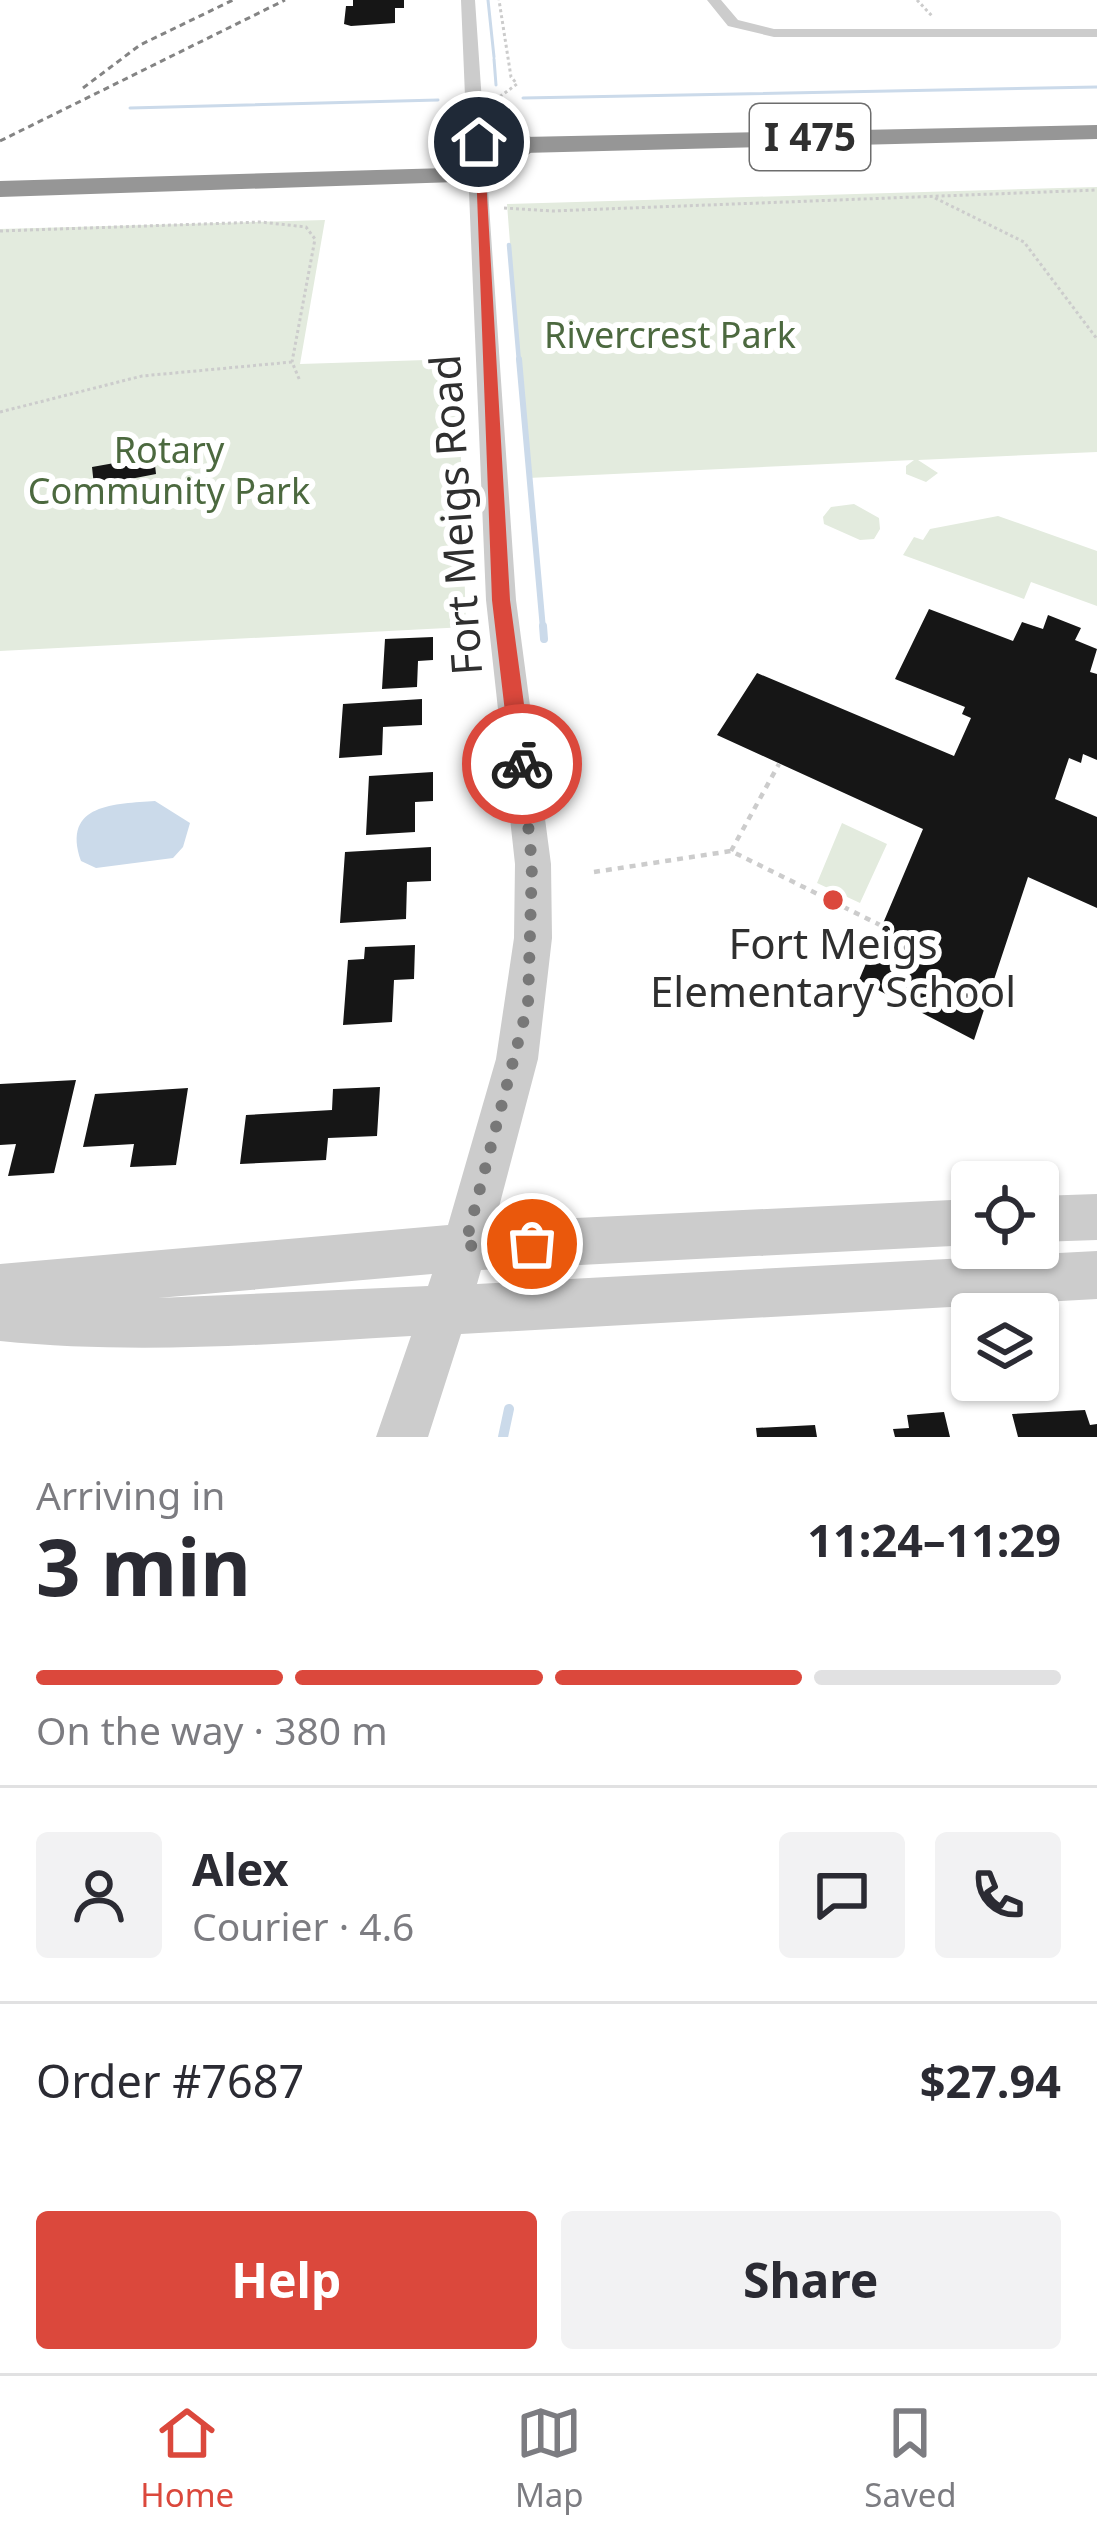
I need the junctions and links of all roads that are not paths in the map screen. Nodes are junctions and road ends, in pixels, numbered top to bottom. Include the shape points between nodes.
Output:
1 (468, 0) edge
2 (714, 0) edge
3 (1097, 33) edge
4 (1097, 133) edge
5 (430, 147) dead end
6 (1097, 160) edge
7 (666, 170) dead end
8 (506, 175) dead end
9 (0, 189) edge
10 (1097, 1216) edge
11 (1059, 1218) edge
12 (951, 1223) edge
13 (465, 1246) junction
14 (1097, 1275) edge
15 (0, 1288) edge
16 (445, 1312) junction
17 (0, 1316) edge
18 (402, 1437) edge

1 - 13 street, Fort Meigs Road via 501,600 533,938 517,1059
2 - 3 street via 733,23 774,33
4 - 5 highway, I 475, bridge
6 - 7 highway, I 475
8 - 9 highway
10 - 11 street
12 - 13 street
13 - 15 street
13 - 16 street, Fort Meigs Road
14 - 16 street
16 - 17 street via 201,1323
16 - 18 street, Fort Meigs Road

